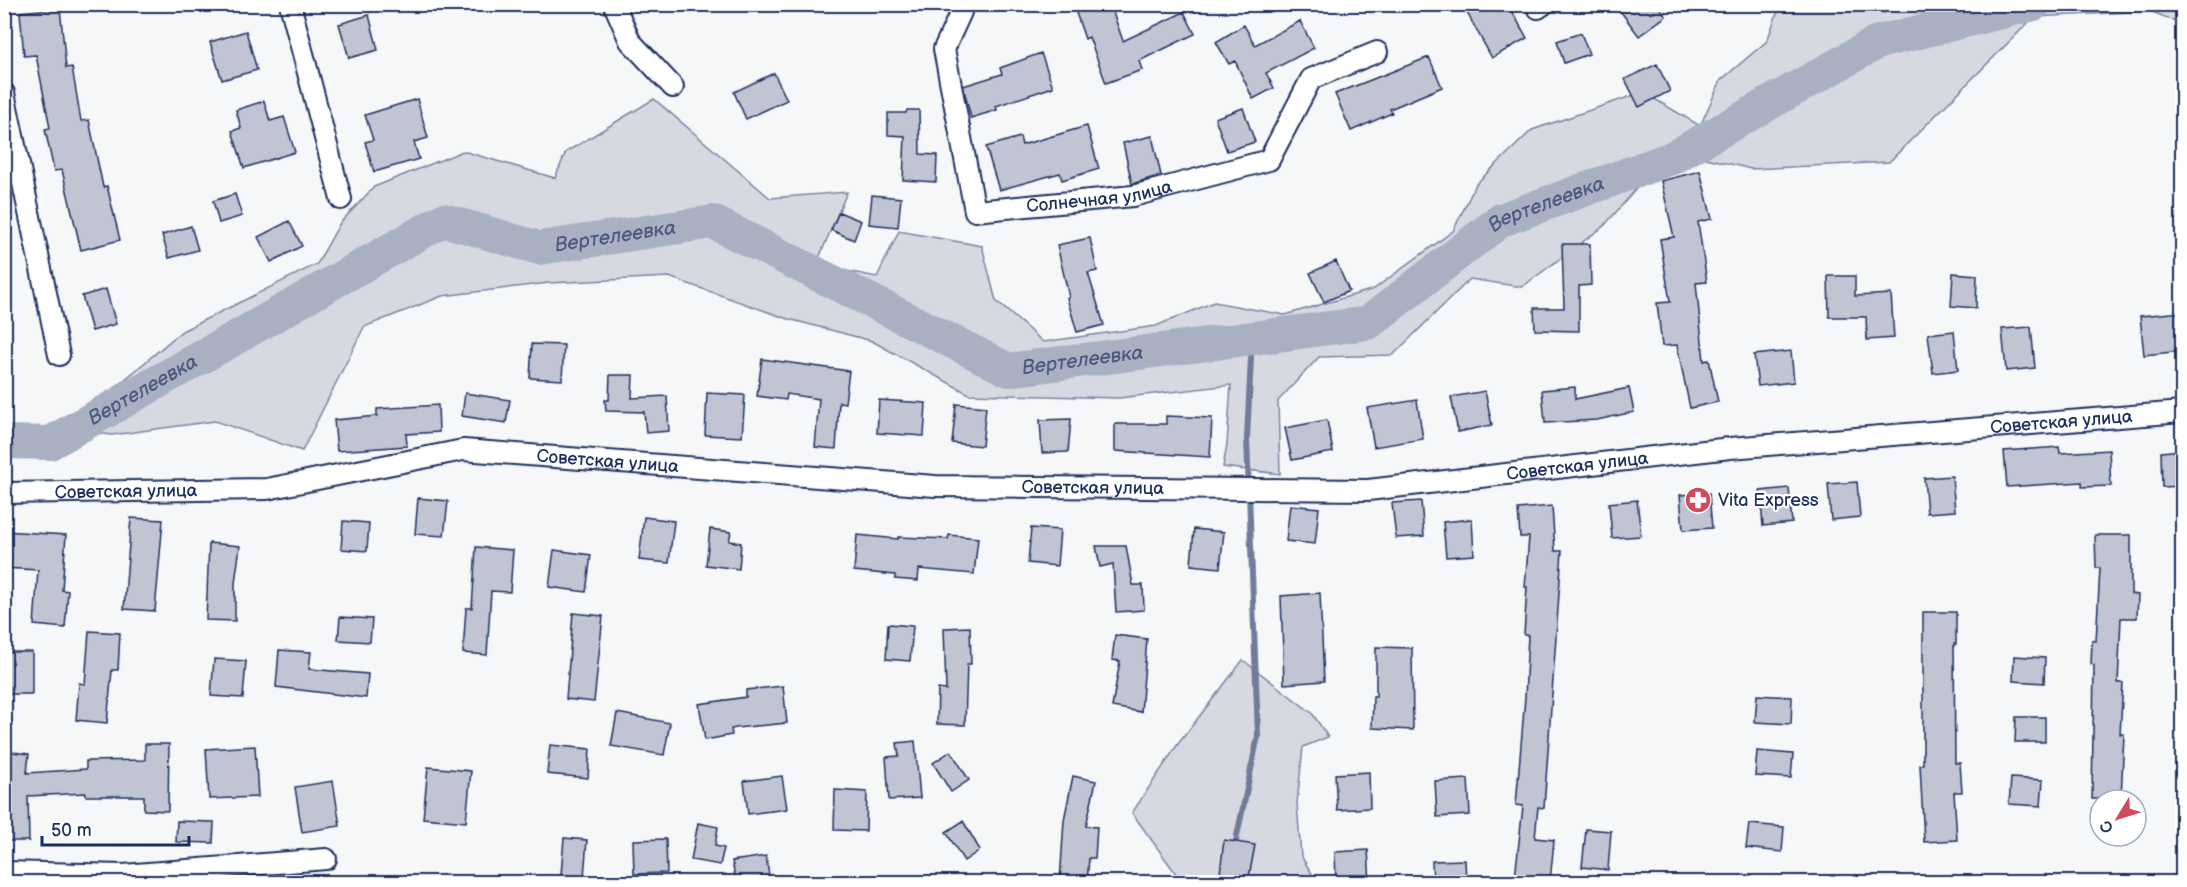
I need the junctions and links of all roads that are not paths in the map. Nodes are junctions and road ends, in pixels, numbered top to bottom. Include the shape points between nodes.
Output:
1 (290, 4) edge
2 (614, 4) edge
3 (959, 4) edge
4 (1536, 4) edge
5 (1544, 4) edge
6 (1377, 52) dead end
7 (673, 87) dead end
8 (4, 93) edge
9 (341, 199) dead end
10 (59, 355) dead end
11 (2182, 412) edge
12 (4, 493) edge
13 (326, 859) dead end
14 (4, 872) edge

1 - 9 street
2 - 7 street via 630,41
3 - 6 street, Солнечная улица via 962,12 944,49 975,211 1132,196 1269,160 1311,79
4 - 5 street via 1538,8
8 - 10 street
11 - 12 street, Советская улица via 1730,448 1368,490 935,486 463,450 267,489
13 - 14 street via 123,875

